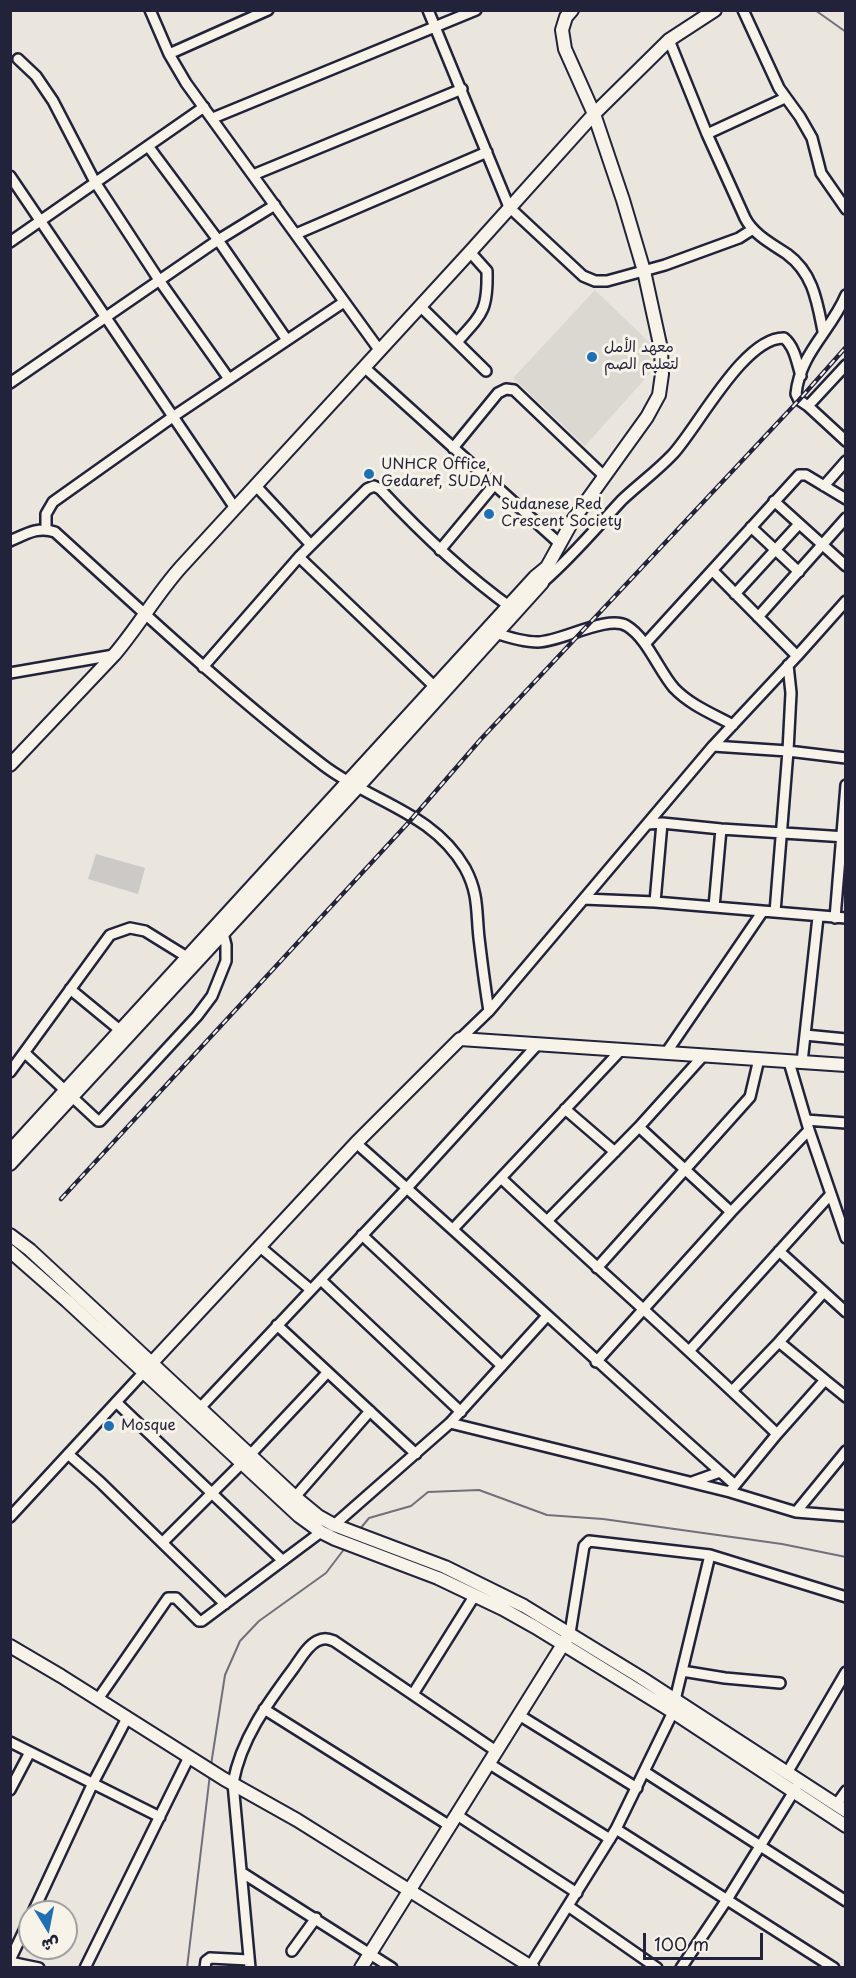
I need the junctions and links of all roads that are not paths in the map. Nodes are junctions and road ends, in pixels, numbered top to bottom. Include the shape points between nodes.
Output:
1 (150, 10) edge
2 (268, 10) edge
3 (428, 10) edge
4 (476, 10) edge
5 (572, 10) edge
6 (715, 10) edge
7 (743, 10) edge
8 (435, 26) junction
9 (669, 40) junction
10 (169, 54) junction
11 (18, 59) dead end
12 (462, 89) junction
13 (785, 98) junction
14 (204, 107) junction
15 (594, 114) junction
16 (213, 118) junction
17 (707, 134) junction
18 (148, 146) junction
19 (487, 152) junction
20 (253, 175) junction
21 (10, 176) edge
22 (95, 182) junction
23 (275, 205) junction
24 (509, 207) junction
25 (846, 209) edge
26 (41, 221) junction
27 (753, 229) junction
28 (296, 234) junction
29 (218, 240) junction
30 (10, 242) edge
31 (470, 252) junction
32 (644, 271) junction
33 (159, 280) junction
34 (846, 295) edge
35 (344, 302) junction
36 (420, 306) junction
37 (106, 315) junction
38 (823, 332) junction
39 (287, 340) junction
40 (457, 342) junction
41 (380, 351) junction
42 (846, 365) edge
43 (364, 368) junction
44 (486, 371) dead end
45 (801, 376) junction
46 (229, 379) junction
47 (10, 383) edge
48 (808, 406) junction
49 (174, 416) junction
50 (846, 441) edge
51 (453, 448) junction
52 (846, 462) edge
53 (604, 476) junction
54 (494, 485) junction
55 (256, 486) junction
56 (824, 486) junction
57 (846, 499) edge
58 (774, 501) junction
59 (236, 508) junction
60 (846, 518) edge
61 (799, 524) junction
62 (751, 527) junction
63 (46, 529) junction
64 (11, 541) edge
65 (558, 543) junction
66 (310, 545) junction
67 (822, 545) junction
68 (441, 550) junction
69 (775, 551) junction
70 (299, 557) junction
71 (846, 566) edge
72 (547, 567) junction
73 (713, 571) junction
74 (799, 572) junction
75 (542, 583) junction
76 (735, 594) junction
77 (846, 602) edge
78 (513, 609) junction
79 (144, 613) junction
80 (833, 616) junction
81 (758, 617) junction
82 (846, 617) edge
83 (492, 632) junction
84 (645, 644) junction
85 (114, 655) junction
86 (797, 656) junction
87 (788, 665) junction
88 (202, 667) junction
89 (10, 673) edge
90 (435, 687) junction
91 (733, 725) junction
92 (713, 746) junction
93 (788, 751) junction
94 (846, 758) edge
95 (10, 765) edge
96 (352, 784) junction
97 (846, 784) edge
98 (662, 823) junction
99 (648, 824) junction
100 (722, 829) junction
101 (782, 832) junction
102 (843, 837) edge
103 (584, 899) junction
104 (655, 902) junction
105 (714, 907) junction
106 (763, 911) junction
107 (775, 912) junction
108 (818, 917) junction
109 (835, 918) junction
110 (846, 918) edge
111 (221, 928) junction
112 (187, 957) junction
113 (69, 989) junction
114 (489, 1011) junction
115 (121, 1031) junction
116 (805, 1035) junction
117 (460, 1039) junction
118 (846, 1039) edge
119 (538, 1044) junction
120 (621, 1050) junction
121 (25, 1053) junction
122 (666, 1053) junction
123 (703, 1056) junction
124 (759, 1059) junction
125 (789, 1062) junction
126 (802, 1062) junction
127 (846, 1065) edge
128 (10, 1072) edge
129 (69, 1094) junction
130 (565, 1109) junction
131 (846, 1122) edge
132 (808, 1125) junction
133 (639, 1127) junction
134 (356, 1143) junction
135 (10, 1151) edge
136 (615, 1152) junction
137 (10, 1164) edge
138 (685, 1169) junction
139 (502, 1179) junction
140 (407, 1188) junction
141 (831, 1194) junction
142 (841, 1210) edge
143 (731, 1212) junction
144 (547, 1221) junction
145 (453, 1228) junction
146 (10, 1235) edge
147 (362, 1235) junction
148 (846, 1238) edge
149 (259, 1246) junction
150 (10, 1251) edge
151 (779, 1251) junction
152 (36, 1264) junction
153 (597, 1268) junction
154 (321, 1280) junction
155 (311, 1290) junction
156 (823, 1293) junction
157 (642, 1309) junction
158 (846, 1311) edge
159 (547, 1316) junction
160 (277, 1325) junction
161 (779, 1342) junction
162 (690, 1350) junction
163 (596, 1362) junction
164 (502, 1366) junction
165 (147, 1368) junction
166 (327, 1373) junction
167 (825, 1380) junction
168 (732, 1391) junction
169 (846, 1397) edge
170 (116, 1402) junction
171 (199, 1408) junction
172 (370, 1411) junction
173 (461, 1412) junction
174 (450, 1423) junction
175 (777, 1434) junction
176 (846, 1451) edge
177 (68, 1454) junction
178 (416, 1454) junction
179 (246, 1460) junction
180 (720, 1472) junction
181 (692, 1482) junction
182 (732, 1489) junction
183 (212, 1495) junction
184 (295, 1497) junction
185 (796, 1512) junction
186 (846, 1516) edge
187 (10, 1517) edge
188 (334, 1525) junction
189 (321, 1533) junction
190 (163, 1542) junction
191 (710, 1555) junction
192 (282, 1560) junction
193 (475, 1595) junction
194 (846, 1597) edge
195 (225, 1604) junction
196 (567, 1638) junction
197 (10, 1646) edge
198 (682, 1671) junction
199 (846, 1672) edge
200 (780, 1683) dead end
201 (413, 1694) junction
202 (98, 1699) junction
203 (674, 1706) junction
204 (264, 1709) junction
205 (519, 1715) junction
206 (127, 1718) junction
207 (10, 1742) edge
208 (496, 1751) junction
209 (30, 1752) junction
210 (191, 1759) junction
211 (488, 1763) junction
212 (645, 1772) junction
213 (787, 1773) junction
214 (229, 1781) junction
215 (93, 1784) junction
216 (797, 1787) junction
217 (637, 1788) junction
218 (10, 1790) edge
219 (846, 1791) edge
220 (841, 1808) edge
221 (457, 1815) junction
222 (160, 1817) junction
223 (450, 1826) junction
224 (846, 1826) edge
225 (616, 1829) junction
226 (610, 1839) junction
227 (761, 1846) junction
228 (241, 1872) junction
229 (411, 1890) junction
230 (577, 1893) junction
231 (728, 1898) junction
232 (39, 1900) edge
233 (846, 1901) edge
234 (568, 1906) junction
235 (316, 1918) junction
236 (18, 1944) edge
237 (292, 1951) dead end
238 (369, 1953) junction
239 (10, 1961) edge
240 (249, 1964) edge
241 (531, 1967) edge
242 (39, 1968) edge
243 (85, 1968) edge
244 (205, 1968) edge
245 (361, 1968) edge
246 (392, 1968) edge
247 (657, 1968) edge
248 (681, 1968) edge
249 (834, 1968) edge

1 - 10 street
2 - 10 street
3 - 8 street
4 - 8 street
5 - 15 main road via 562,30 565,49
6 - 9 main road
7 - 13 street
8 - 12 street
8 - 16 street
9 - 15 main road
9 - 17 street
10 - 14 street
11 - 22 street via 53,101
12 - 19 street
12 - 20 street
13 - 17 street
13 - 25 street via 812,138 821,173
14 - 16 street
14 - 18 street
15 - 24 main road
15 - 32 main road
16 - 20 street
17 - 27 street
18 - 22 street
18 - 29 street
19 - 24 street
19 - 28 street
20 - 23 street
21 - 26 street
22 - 26 street
22 - 33 street
23 - 28 street
23 - 29 street
24 - 31 main road
24 - 32 street via 583,276 607,281
26 - 30 street
26 - 37 street
27 - 32 street via 739,238
27 - 38 street via 802,268 816,297
28 - 35 street
29 - 33 street
29 - 39 street
31 - 36 main road
31 - 40 street via 487,272 487,300 480,316
32 - 53 main road via 661,349 659,395
33 - 37 street
33 - 46 street
34 - 38 street
35 - 39 street
35 - 41 street
36 - 40 street
36 - 41 main road
37 - 47 street
37 - 49 street
38 - 45 street via 804,363
39 - 46 street
40 - 44 street
41 - 43 main road
42 - 48 street
43 - 51 street
43 - 55 main road
45 - 48 street via 796,397
45 - 75 street via 793,349 784,338 772,339 754,352 716,394 674,453
46 - 49 street
48 - 50 street
49 - 59 street
49 - 63 street via 53,502 46,514
51 - 53 street via 498,393 514,390
51 - 54 street
52 - 56 street
53 - 65 main road
54 - 65 street
54 - 68 street
55 - 59 main road
55 - 66 street
56 - 57 street
56 - 58 street via 801,474
58 - 61 street
58 - 62 street
59 - 79 main road
60 - 67 street
61 - 67 street
61 - 69 street
62 - 69 street
62 - 73 street
63 - 64 street
63 - 79 street via 55,532
65 - 72 main road
66 - 68 street via 374,486
66 - 70 street
67 - 71 street
67 - 74 street
68 - 78 street
69 - 74 street
69 - 76 street
70 - 88 street
70 - 90 street
72 - 75 main road
72 - 78 main road via 535,577
73 - 76 street
73 - 84 street
74 - 81 street
75 - 78 main road
76 - 81 street
77 - 80 street
78 - 83 main road
79 - 85 main road
79 - 88 street
80 - 82 street
80 - 86 street
81 - 86 street
83 - 84 street via 538,642 613,623 626,625
83 - 90 main road
83 - 96 main road via 442,692
84 - 91 street via 675,689
85 - 89 street
85 - 95 main road
86 - 87 street
87 - 91 street
87 - 93 street
88 - 96 street
90 - 96 main road
91 - 92 street
92 - 93 street
92 - 99 street
93 - 94 street
93 - 101 street
96 - 111 main road
96 - 114 street via 414,816 439,835 466,870 476,894
97 - 102 street
98 - 99 street
98 - 100 street
98 - 104 street
99 - 103 street
100 - 101 street
100 - 105 street
101 - 102 street
101 - 107 street
102 - 109 street
103 - 104 street
103 - 114 street
104 - 105 street
105 - 106 street
106 - 107 street
106 - 122 street
107 - 108 street
108 - 109 street
108 - 116 street
109 - 110 street
111 - 112 main road
111 - 129 main road
111 - 129 street via 226,961 212,996 197,1016 100,1121
112 - 113 street via 145,932 130,928 110,935
112 - 115 main road
113 - 115 street
113 - 121 street
114 - 117 street
115 - 129 main road
116 - 118 street
116 - 126 street
117 - 119 main road
117 - 134 main road
119 - 120 main road
119 - 140 street
120 - 122 main road
120 - 130 street
121 - 128 street
121 - 129 street
122 - 123 main road
123 - 124 main road
123 - 133 street
124 - 125 main road
124 - 138 street via 750,1097
125 - 126 main road
125 - 132 street
126 - 127 main road
129 - 135 main road
129 - 137 main road
130 - 136 street
130 - 139 street
131 - 132 street
132 - 141 street
132 - 143 street
133 - 136 street
133 - 138 street
134 - 140 street
134 - 149 main road
136 - 144 street
138 - 143 street
138 - 153 street
139 - 144 street
139 - 145 street
140 - 145 street
140 - 147 street
141 - 142 street
141 - 151 street
142 - 148 street
143 - 157 street
144 - 153 street
145 - 159 street
146 - 152 main road
147 - 154 street
147 - 164 street
149 - 155 street
149 - 165 main road
150 - 152 main road
151 - 156 street
151 - 162 street
152 - 165 main road
153 - 157 street
154 - 155 street
154 - 173 street
155 - 160 street
156 - 158 street
156 - 161 street
157 - 162 street
157 - 163 street
159 - 163 street
159 - 164 street
160 - 166 street
160 - 171 street
161 - 167 street
161 - 168 street
162 - 168 street
163 - 180 street
164 - 173 street
165 - 170 street
165 - 171 main road
165 - 179 main road
166 - 172 street
166 - 179 street
167 - 169 street
167 - 175 street
168 - 175 street
170 - 177 street
170 - 183 street
171 - 179 main road
172 - 178 street
172 - 184 street
173 - 174 street
174 - 178 street
174 - 181 street
175 - 182 street
176 - 185 street
177 - 187 street
177 - 190 street
178 - 188 street
179 - 183 street
179 - 184 main road
179 - 189 main road via 299,1516
180 - 181 street
180 - 182 street
181 - 182 street
182 - 185 street
183 - 190 street
183 - 192 street
184 - 188 main road
185 - 186 street
188 - 196 main road via 445,1567 491,1589 544,1617
189 - 192 street
189 - 193 main road
190 - 195 street
191 - 194 street
191 - 196 street via 589,1541 584,1546
191 - 198 street
192 - 195 street
193 - 196 main road
193 - 201 street
195 - 202 street via 201,1622 176,1598 168,1598
196 - 203 main road
196 - 205 main road
197 - 202 main road
198 - 200 street
198 - 203 street
199 - 213 street
201 - 204 street via 326,1638 313,1643
201 - 208 street
202 - 206 main road
203 - 212 street
203 - 213 main road
203 - 216 main road
204 - 214 street
204 - 223 street
205 - 208 main road
205 - 217 street
206 - 210 main road
206 - 215 street
207 - 209 street
208 - 211 main road
209 - 215 street
209 - 218 street
210 - 214 main road
210 - 222 street
211 - 221 main road
211 - 226 street
212 - 217 street
212 - 227 street
213 - 216 main road
214 - 228 street
214 - 229 main road
215 - 222 street
215 - 232 street
216 - 220 main road
216 - 224 main road
216 - 227 street
217 - 225 street
219 - 220 street
221 - 223 main road
221 - 230 street
222 - 243 street
223 - 229 main road
225 - 226 street
225 - 231 street
226 - 230 street
227 - 231 street
227 - 233 street
228 - 235 street
228 - 240 street
229 - 238 main road
229 - 241 main road
230 - 234 street
231 - 248 street
231 - 249 street
234 - 241 street
234 - 247 street
235 - 237 street
235 - 238 street
236 - 239 street
238 - 245 main road
238 - 246 street
239 - 242 street
240 - 244 street via 210,1959

